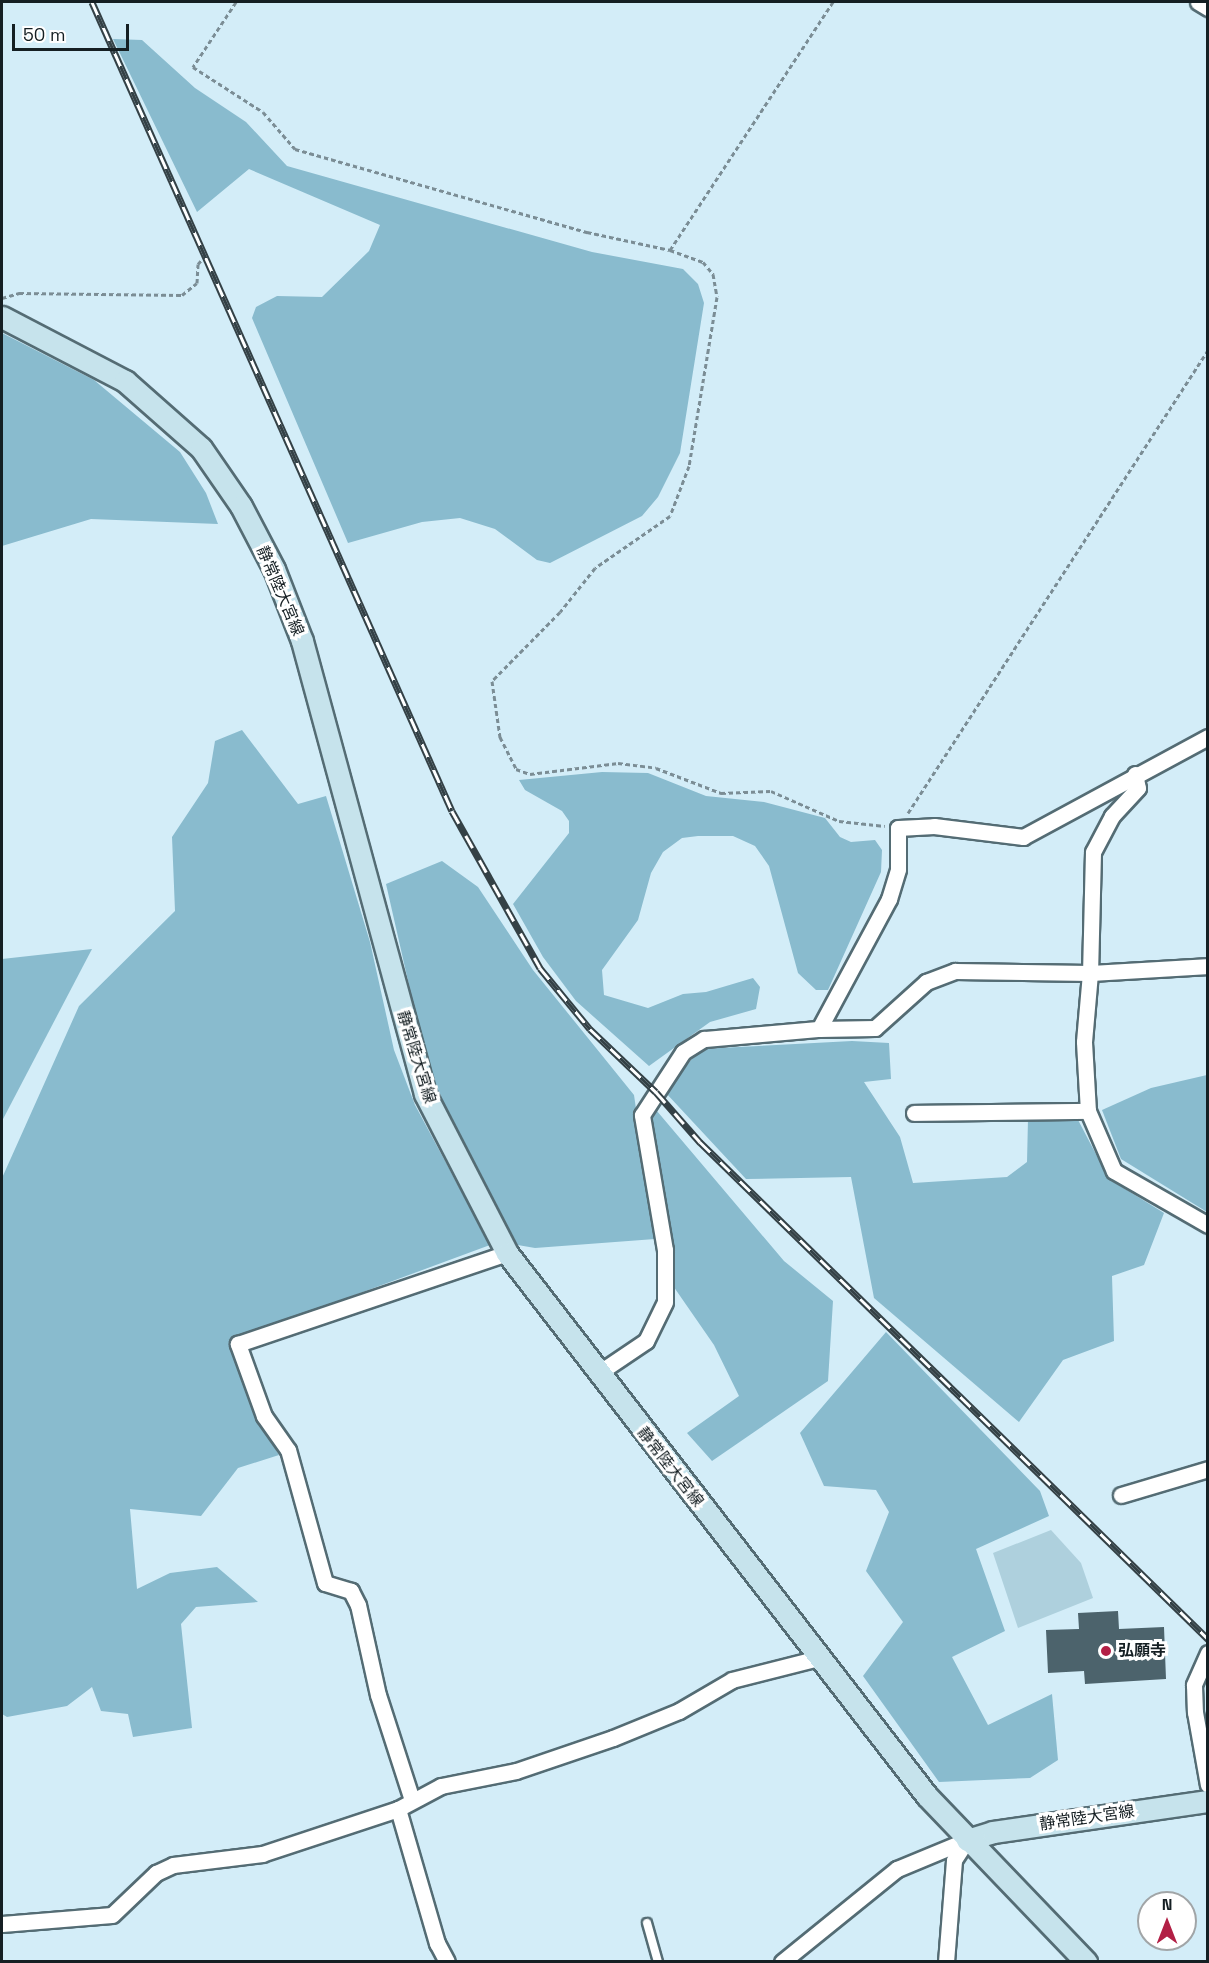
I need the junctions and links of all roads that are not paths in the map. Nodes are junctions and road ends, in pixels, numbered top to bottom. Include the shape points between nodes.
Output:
1 (1198, 2) edge
2 (1208, 8) edge
3 (2, 317) edge
4 (1208, 737) edge
5 (1135, 774) junction
6 (1208, 966) edge
7 (1090, 973) junction
8 (819, 1029) junction
9 (1088, 1111) junction
10 (914, 1113) dead end
11 (1208, 1225) edge
12 (507, 1253) junction
13 (597, 1374) junction
14 (1208, 1470) edge
15 (1121, 1495) dead end
16 (1206, 1657) edge
17 (818, 1658) junction
18 (1208, 1785) edge
19 (412, 1800) junction
20 (1208, 1801) edge
21 (398, 1809) junction
22 (967, 1840) junction
23 (647, 1923) dead end
24 (2, 1924) edge
25 (447, 1962) edge
26 (658, 1962) edge
27 (782, 1962) edge
28 (946, 1962) edge
29 (1086, 1962) edge

1 - 2 street
3 - 12 main road, 静常陸大宮線 via 125,381 201,448 241,506 274,569 302,641 425,1094
4 - 5 street
5 - 7 street via 1138,788 1112,816 1093,852
5 - 8 street via 1023,837 934,826 898,828 898,869 889,899
6 - 7 street
7 - 8 street via 955,971 926,982 875,1028
7 - 9 street via 1084,1042
8 - 13 street via 704,1039 683,1052 671,1068 642,1114 665,1250 665,1302 646,1341
9 - 10 street
9 - 11 street via 1114,1172
12 - 13 main road, 静常陸大宮線
12 - 19 street via 238,1344 264,1416 288,1450 325,1583 351,1591 358,1605 378,1695
13 - 17 main road, 静常陸大宮線
14 - 15 street
16 - 18 street via 1194,1686
17 - 19 street via 732,1680 679,1711 614,1738 516,1771 460,1780
17 - 22 main road, 静常陸大宮線
19 - 21 street
20 - 22 main road, 静常陸大宮線 via 993,1832
21 - 24 street via 262,1854 173,1865 156,1873 112,1915
21 - 25 street via 437,1943
22 - 27 street via 897,1869
22 - 28 street via 954,1860
22 - 29 main road, 静常陸大宮線
23 - 26 lane

